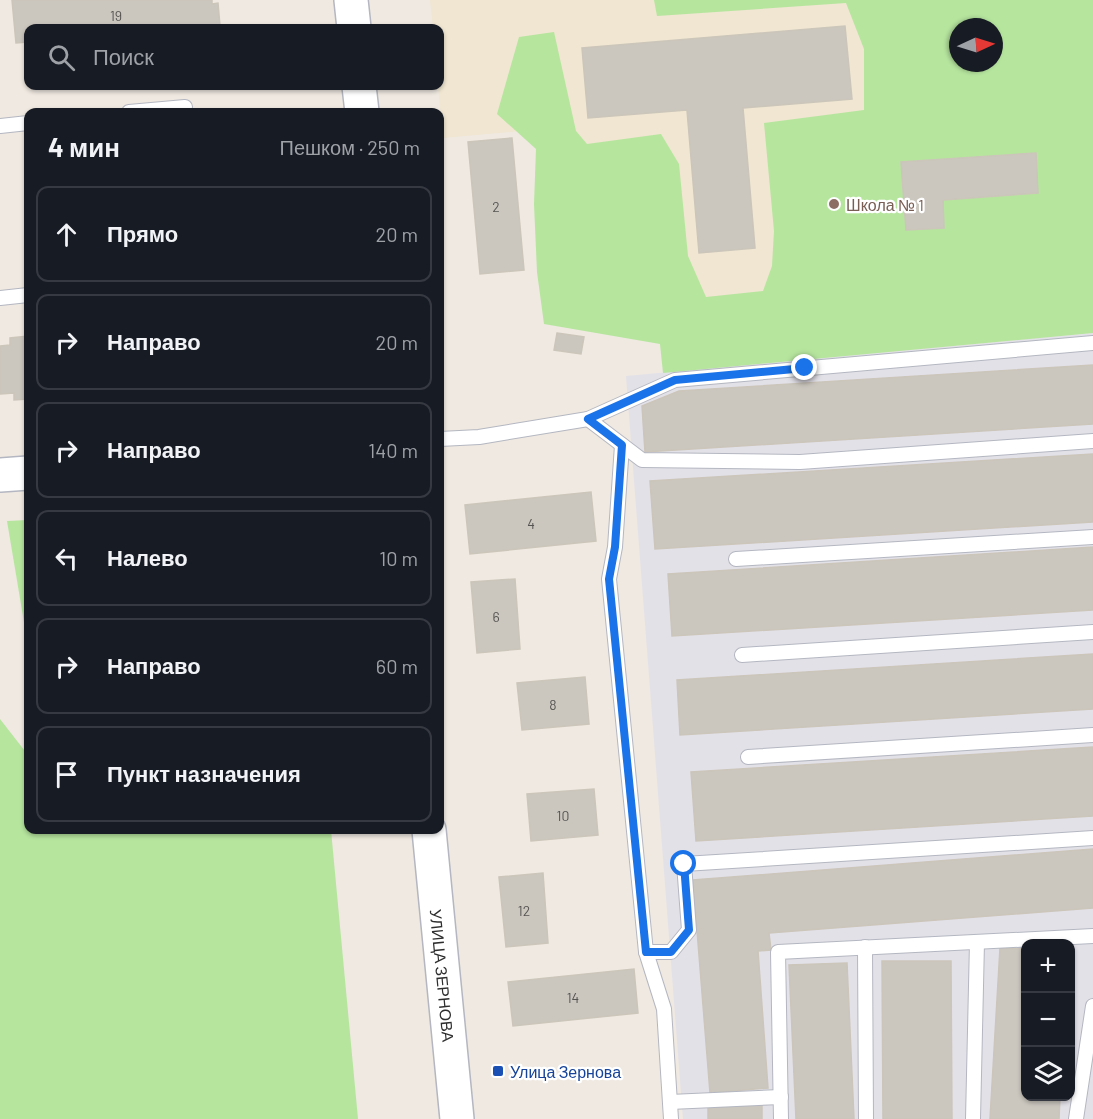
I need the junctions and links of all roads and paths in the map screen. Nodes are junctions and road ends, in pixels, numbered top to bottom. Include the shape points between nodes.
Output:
1 (351, 0) edge
2 (354, 24) edge
3 (359, 90) edge
4 (185, 107) dead end
5 (174, 108) edge
6 (362, 108) edge
7 (24, 123) edge
8 (0, 126) edge
9 (24, 295) edge
10 (0, 298) edge
11 (1093, 344) edge
12 (588, 419) junction
13 (444, 439) edge
14 (1093, 441) edge
15 (622, 445) junction
16 (24, 473) edge
17 (0, 475) edge
18 (1093, 537) edge
19 (736, 559) dead end
20 (1093, 632) edge
21 (742, 655) dead end
22 (1093, 735) edge
23 (748, 757) dead end
24 (429, 834) edge
25 (1093, 838) edge
26 (1093, 936) edge
27 (976, 942) junction
28 (865, 947) junction
29 (646, 952) junction
30 (1093, 1006) edge
31 (1088, 1070) edge
32 (781, 1097) junction
33 (670, 1102) junction
34 (457, 1119) edge
35 (671, 1119) edge
36 (781, 1119) edge
37 (866, 1119) edge
38 (973, 1119) edge
39 (1076, 1119) edge

1 - 2 main road
3 - 6 main road
4 - 5 lane
7 - 8 lane
9 - 10 lane
11 - 12 lane via 675,380
12 - 13 lane
12 - 15 lane
14 - 15 lane via 800,462 642,460
15 - 29 lane via 609,579
16 - 17 main road
18 - 19 lane
20 - 21 lane
22 - 23 lane
24 - 34 main road, УЛИЦА ЗЕРНОВА
25 - 29 lane via 684,864 689,930 671,952
26 - 27 lane
27 - 28 lane
27 - 38 lane
28 - 32 lane via 778,952
28 - 37 lane
29 - 33 lane via 664,1009
30 - 31 lane
31 - 39 lane
32 - 33 lane
32 - 36 lane
33 - 35 lane

